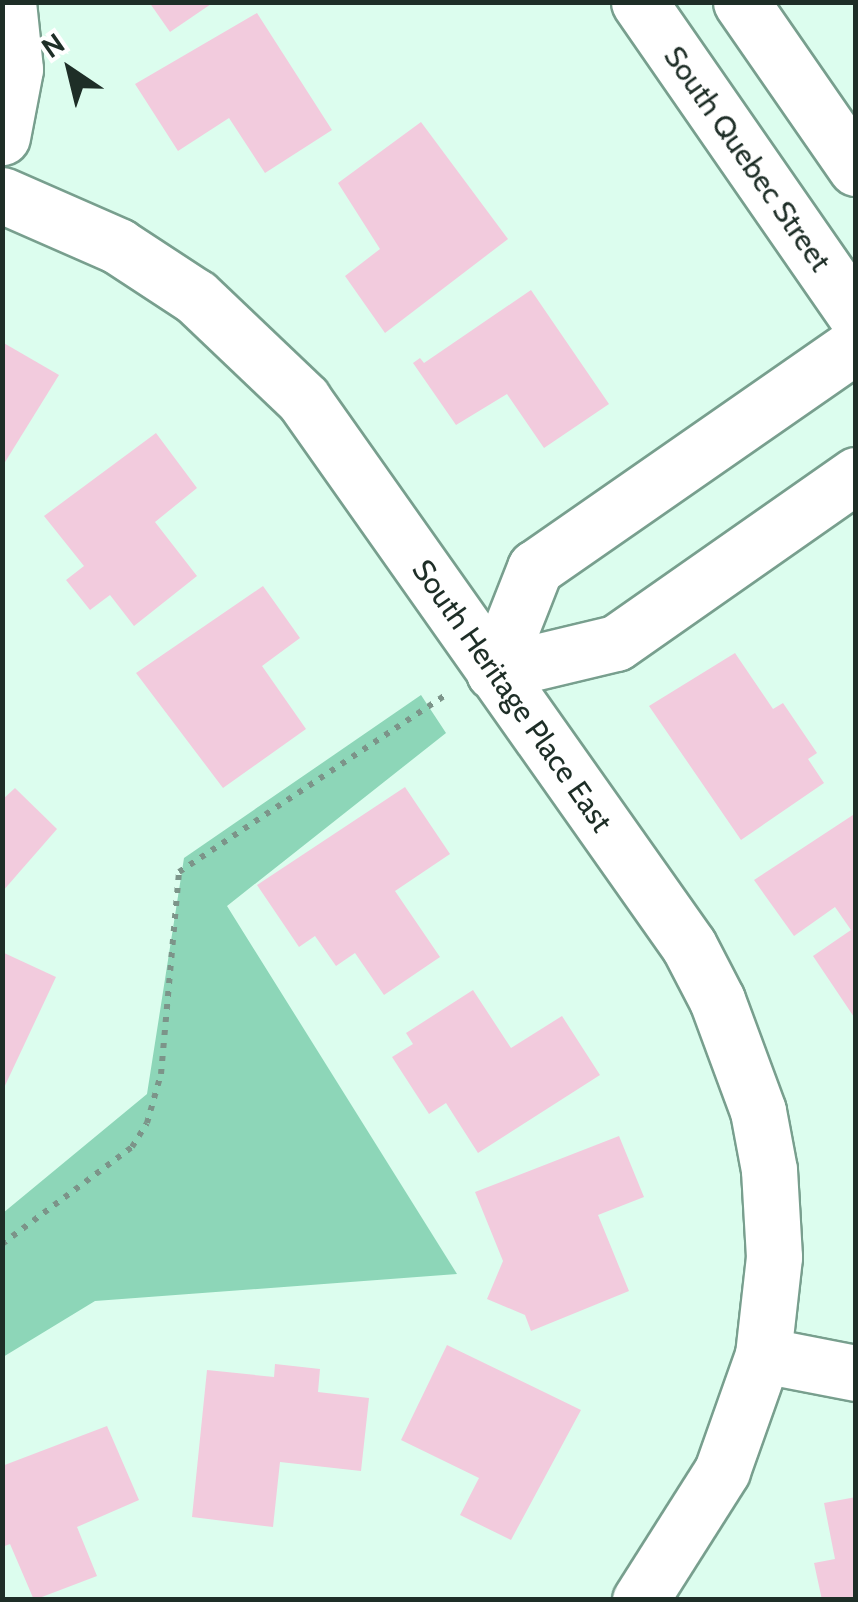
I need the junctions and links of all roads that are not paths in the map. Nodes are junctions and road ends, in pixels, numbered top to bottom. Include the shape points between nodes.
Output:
1 (8, 2) edge
2 (639, 2) edge
3 (741, 2) edge
4 (2, 137) edge
5 (856, 168) edge
6 (2, 195) edge
7 (856, 315) edge
8 (856, 345) edge
9 (856, 475) edge
10 (494, 672) junction
11 (763, 1355) junction
12 (856, 1373) edge
13 (640, 1600) edge

1 - 4 street via 14,70
2 - 7 street, South Quebec Street
3 - 5 street
6 - 10 street, South Heritage Place East via 118,246 247,340 303,399
8 - 10 street via 535,568
9 - 10 street via 616,644
10 - 11 street, South Heritage Place East via 690,946 718,1000 758,1111 769,1170 774,1257
11 - 12 street
11 - 13 street, South Heritage Place East via 722,1472

